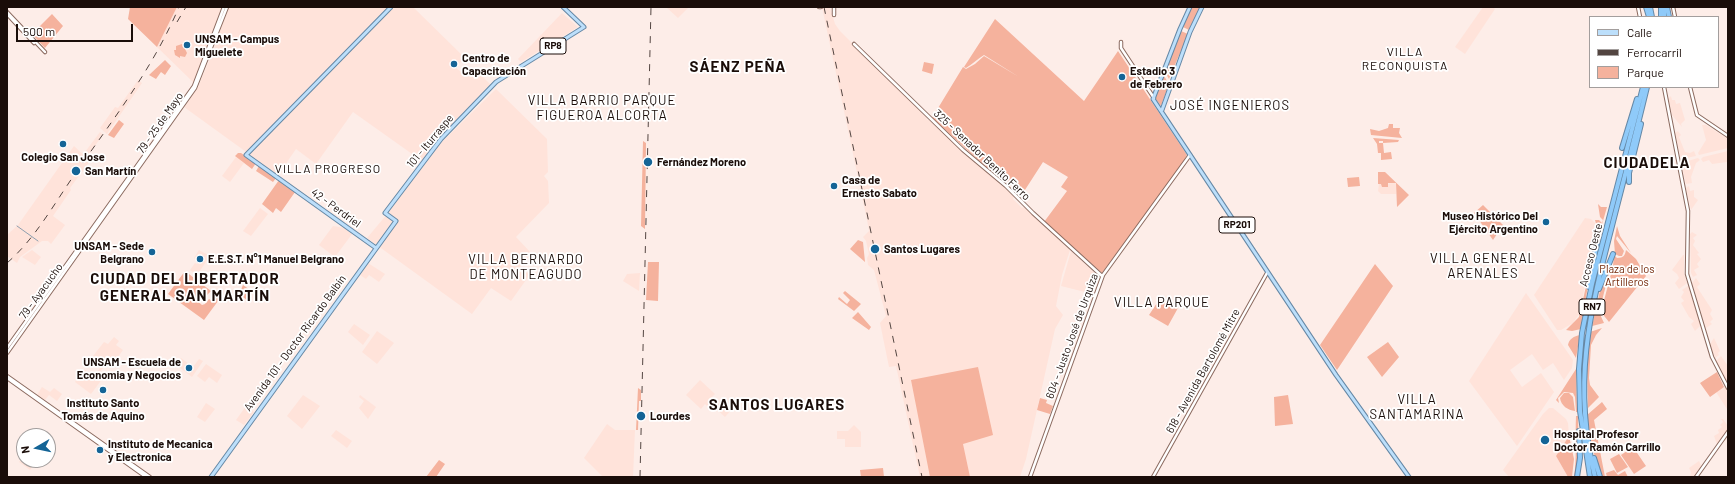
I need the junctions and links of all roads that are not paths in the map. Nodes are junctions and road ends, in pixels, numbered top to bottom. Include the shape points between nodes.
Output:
1 (226, 7) edge
2 (392, 7) edge
3 (563, 7) edge
4 (834, 7) edge
5 (1190, 7) edge
6 (1202, 7) edge
7 (7, 13) edge
8 (834, 15) dead end
9 (1121, 42) dead end
10 (854, 44) dead end
11 (1117, 45) dead end
12 (1642, 88) edge
13 (1642, 88) edge
14 (1647, 88) edge
15 (1664, 88) edge
16 (1690, 88) edge
17 (1153, 99) junction
18 (1644, 99) junction
19 (1162, 110) junction
20 (1728, 136) edge
21 (1622, 148) dead end
22 (1190, 154) junction
23 (1629, 182) dead end
24 (396, 221) joint
25 (87, 238) junction
26 (1597, 242) dead end
27 (372, 244) junction
28 (376, 248) junction
29 (372, 252) junction
30 (1613, 254) dead end
31 (1267, 272) junction
32 (1102, 276) junction
33 (1592, 310) junction
34 (1585, 316) junction
35 (7, 348) edge
36 (7, 353) edge
37 (7, 377) edge
38 (1728, 388) edge
39 (1580, 411) junction
40 (1587, 431) junction
41 (1728, 432) edge
42 (146, 477) edge
43 (150, 477) edge
44 (211, 477) edge
45 (1030, 477) edge
46 (1153, 477) edge
47 (1410, 477) edge
48 (1577, 477) edge
49 (1590, 477) edge
50 (1595, 477) edge
51 (1600, 477) edge
52 (1696, 477) edge

1 - 25 main road, 79 - 25 de Mayo via 194,86
2 - 27 main road, 42 - Perdriel via 246,155
3 - 24 main road, 101 - Iturraspe / RP8 via 584,27 494,84 441,139 385,213
4 - 8 main road
5 - 17 main road
6 - 19 main road via 1190,32
7 - 7 main road via 45,52
9 - 17 main road via 1120,48
10 - 32 main road, 325 - Senador Benito Ferro via 963,150 1006,186
11 - 17 main road
12 - 21 highway
13 - 34 highway, Acceso Oeste / RN7
14 - 18 highway, Acceso Oeste / RN7
15 - 38 main road via 1688,209 1688,275 1712,357
16 - 20 main road via 1695,113
17 - 19 main road, RP201
17 - 22 main road, RP201
18 - 23 highway
18 - 33 highway, Acceso Oeste / RN7
19 - 22 main road, RP201
22 - 31 main road, RP201
22 - 32 main road, 604 - Justo José de Urquiza
24 - 28 main road, Avenida 101 - Doctor Ricardo Balbín / RP8
25 - 35 main road, 79 - Ayacucho
25 - 36 main road, 79 - Ayacucho
26 - 34 highway
27 - 28 main road, 42 - Perdriel
27 - 29 main road
28 - 29 main road, Avenida 101 - Doctor Ricardo Balbín / RP8
29 - 44 main road, Avenida 101 - Doctor Ricardo Balbín / RP8
30 - 33 highway
31 - 46 main road, 618 - Avenida Bartolomé Mitre
31 - 47 main road via 1336,375
32 - 45 main road, 604 - Justo José de Urquiza
33 - 40 highway, Acceso Oeste / RN7 via 1584,369
34 - 39 highway, Acceso Oeste / RN7 via 1580,354
37 - 42 main road
37 - 43 main road
39 - 48 highway via 1580,458
39 - 49 highway, Acceso Oeste / RN7
40 - 50 highway, Acceso Oeste / RN7
40 - 51 highway
41 - 52 main road

